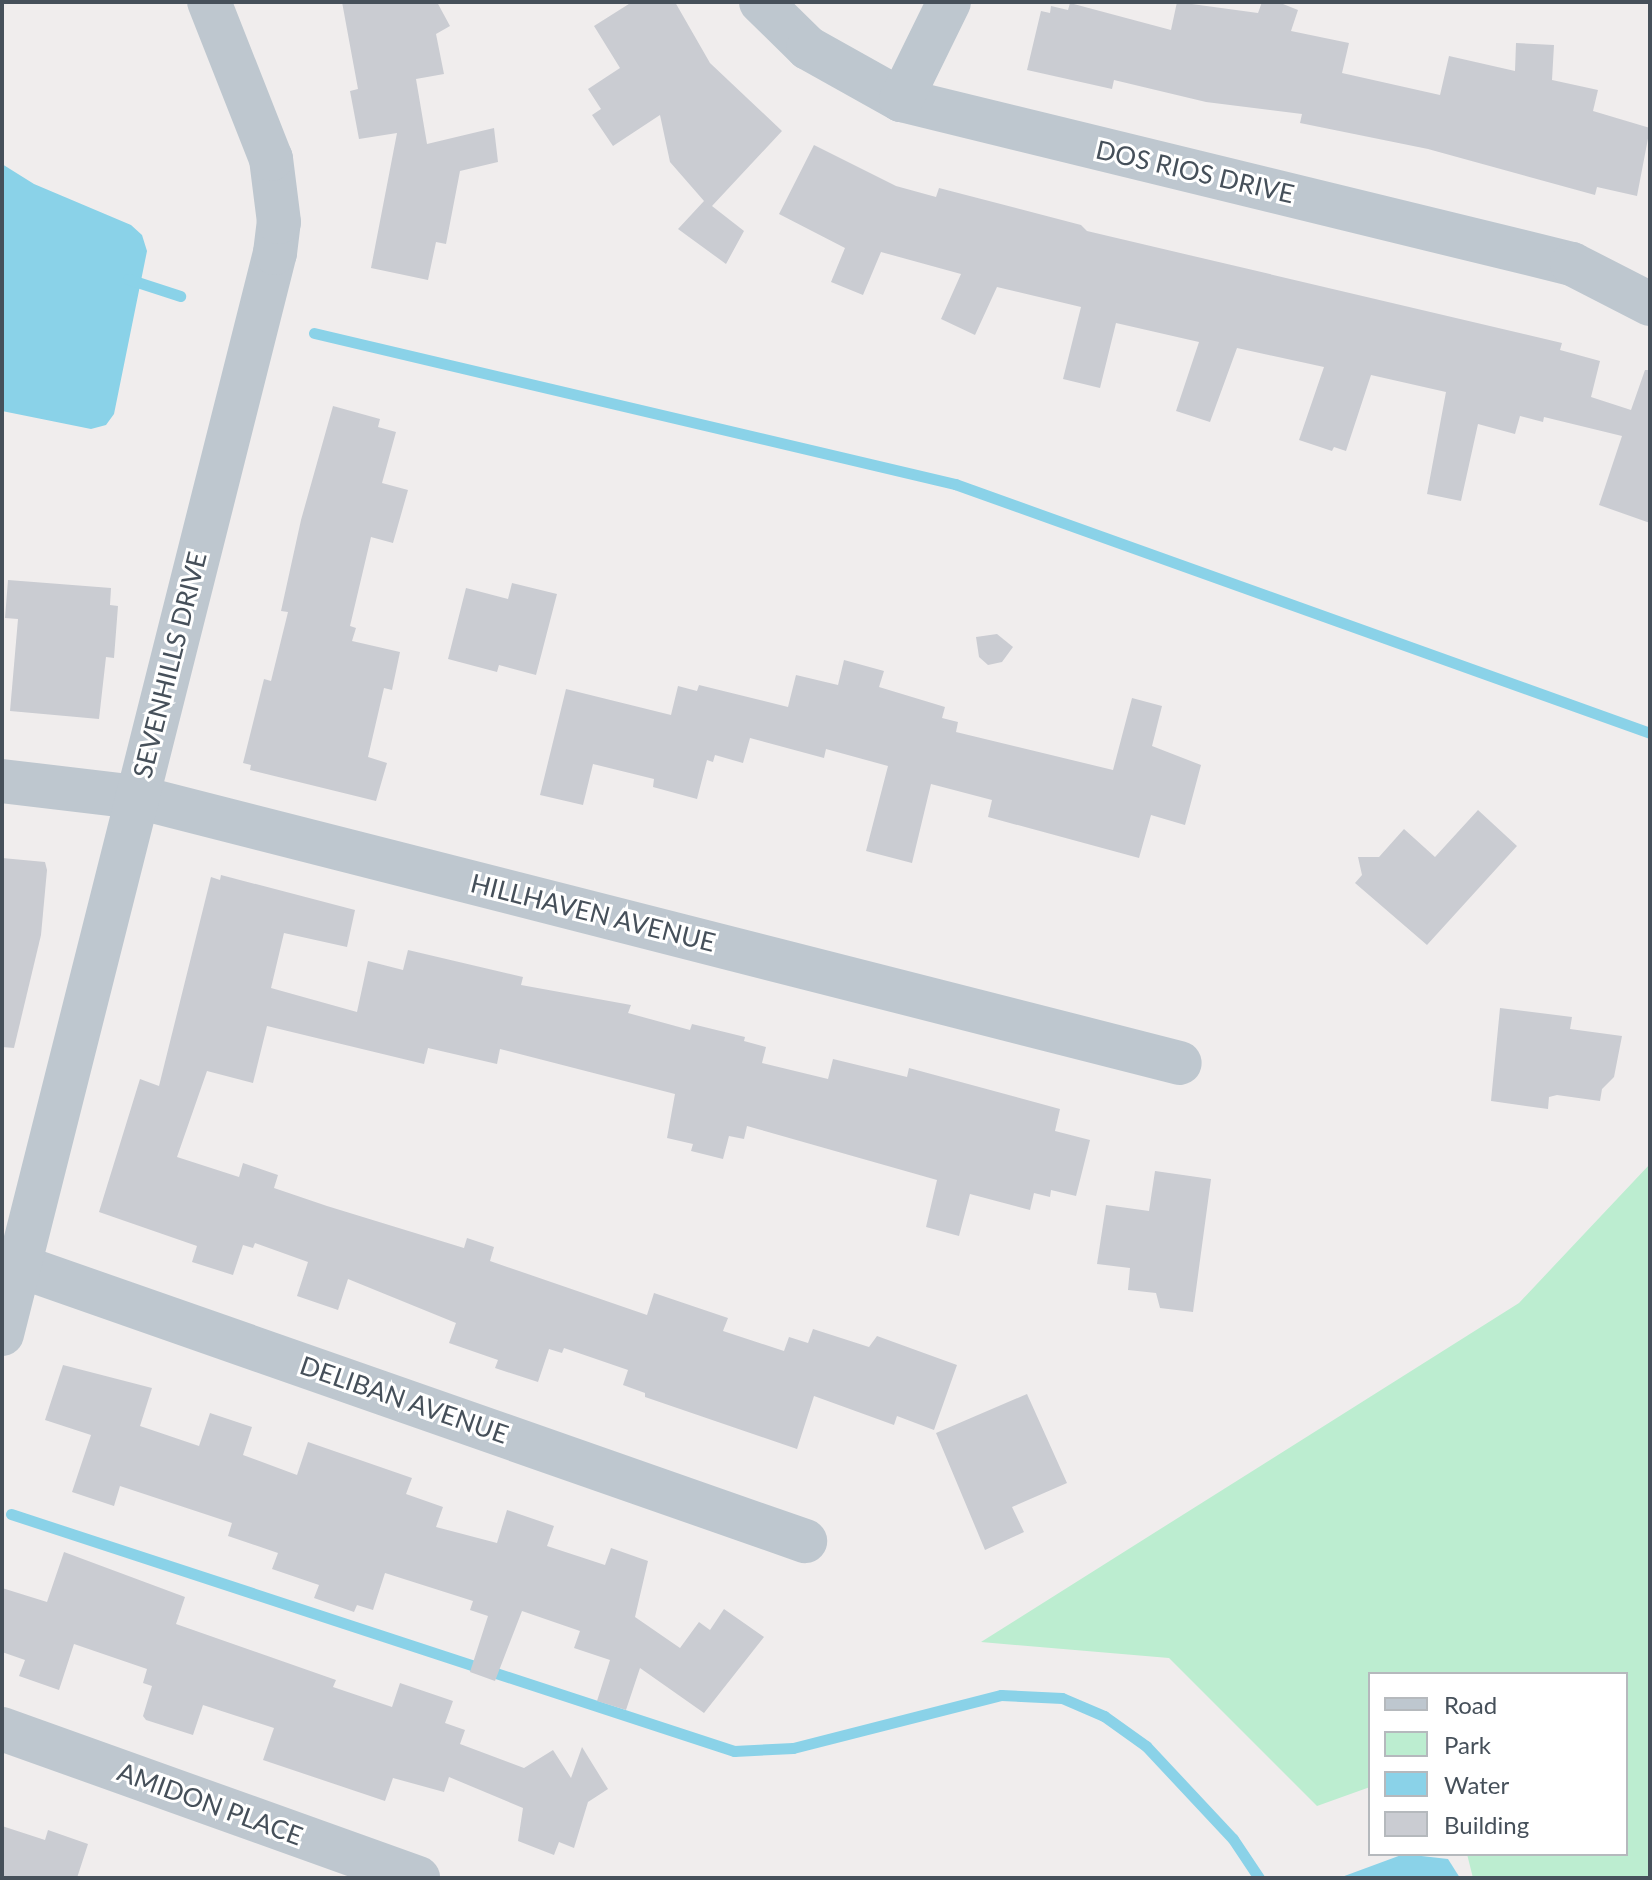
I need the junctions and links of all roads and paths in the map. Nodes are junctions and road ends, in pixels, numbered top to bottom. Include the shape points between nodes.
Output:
1 (209, 2) edge
2 (761, 2) edge
3 (949, 2) edge
4 (901, 100) junction
5 (1650, 304) edge
6 (2, 781) edge
7 (137, 797) junction
8 (1180, 1063) dead end
9 (11, 1264) edge
10 (2, 1334) edge
11 (805, 1541) dead end
12 (2, 1729) edge
13 (418, 1878) edge

1 - 7 street, SEVENHILLS DRIVE via 271,159 279,222 260,321
2 - 4 street, DOS RIOS DRIVE via 808,48
3 - 4 street
4 - 5 street, DOS RIOS DRIVE via 1572,264
6 - 7 street, HILLHAVEN AVENUE
7 - 8 street, HILLHAVEN AVENUE
7 - 9 street, SEVENHILLS DRIVE
9 - 10 street, SEVENHILLS DRIVE
9 - 11 street, DELIBAN AVENUE
12 - 13 street, AMIDON PLACE

